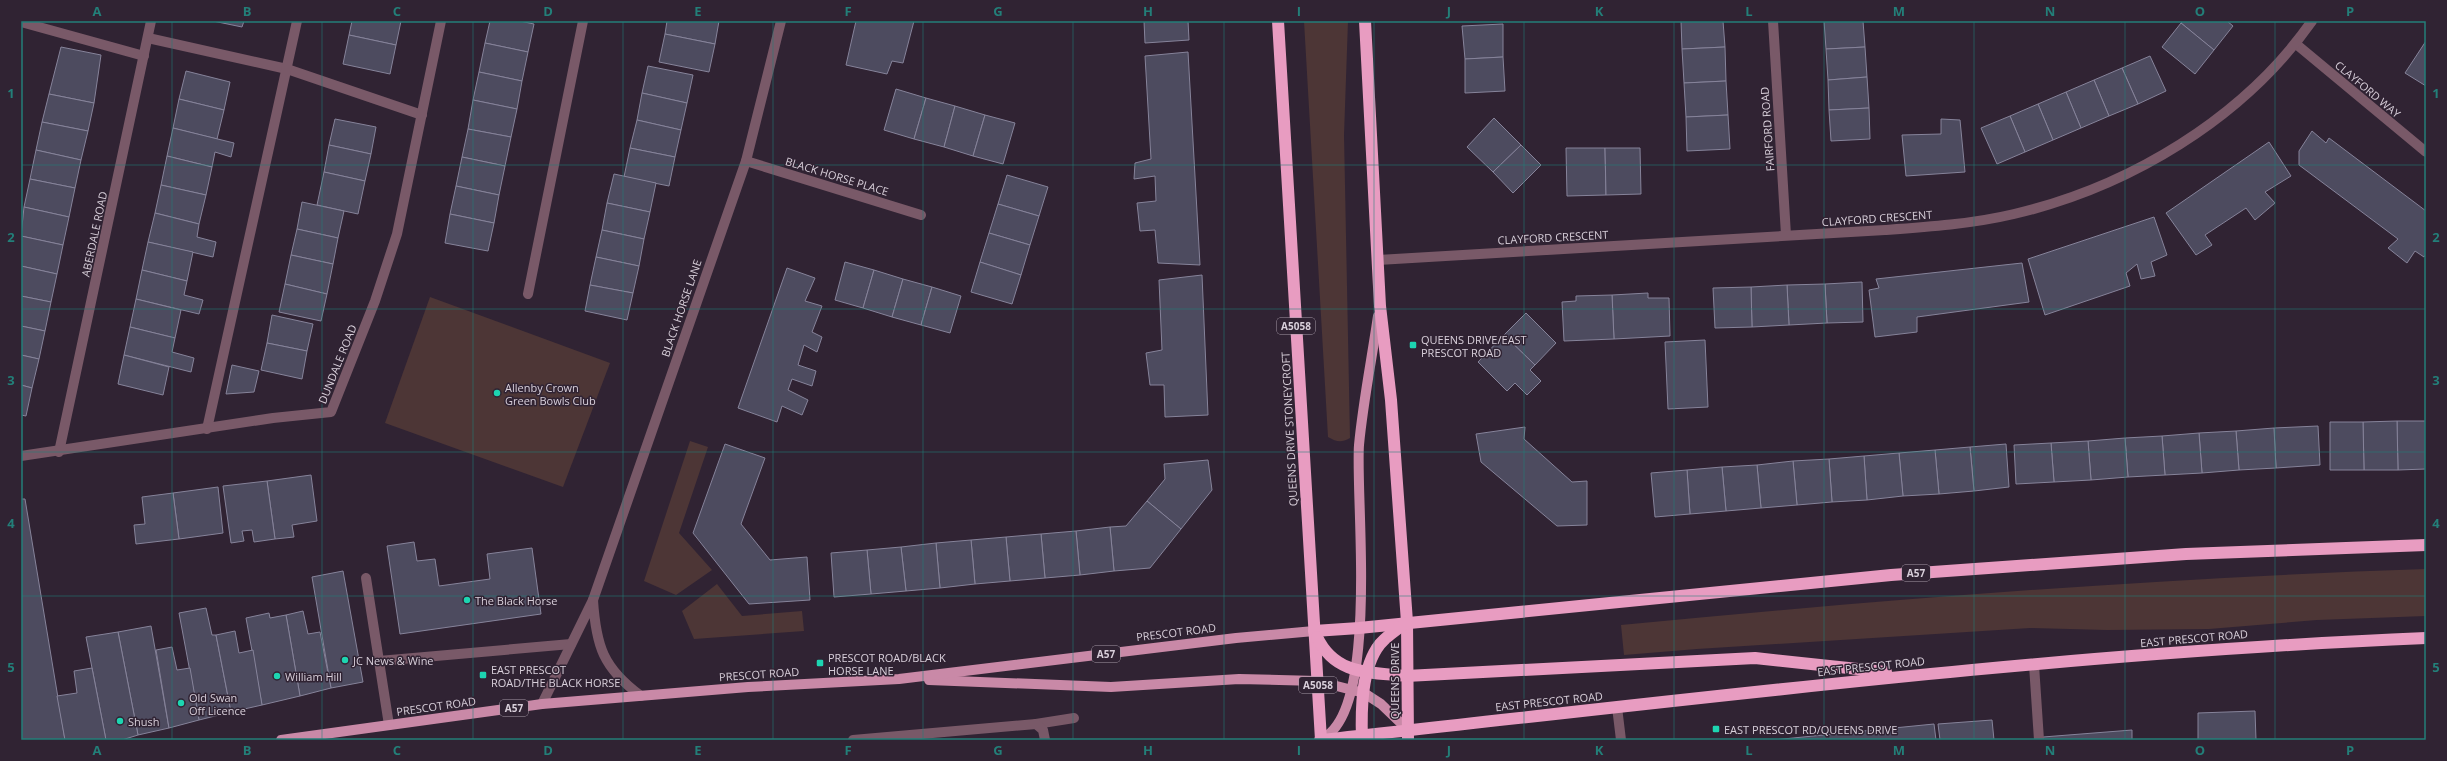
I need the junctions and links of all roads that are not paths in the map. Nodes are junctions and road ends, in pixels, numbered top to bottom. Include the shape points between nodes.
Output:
1 (151, 21) edge
2 (297, 21) edge
3 (441, 21) edge
4 (583, 21) edge
5 (780, 21) edge
6 (1278, 21) edge
7 (1366, 21) edge
8 (1773, 21) edge
9 (2312, 21) edge
10 (21, 22) edge
11 (148, 38) junction
12 (2296, 44) junction
13 (144, 56) junction
14 (287, 70) junction
15 (422, 115) junction
16 (2426, 152) edge
17 (746, 161) junction
18 (921, 215) dead end
19 (1786, 235) junction
20 (1378, 260) junction
21 (528, 294) dead end
22 (1380, 306) junction
23 (207, 429) junction
24 (59, 452) junction
25 (21, 456) edge
26 (2426, 545) edge
27 (366, 578) dead end
28 (593, 600) junction
29 (1407, 622) junction
30 (1359, 628) junction
31 (1314, 631) junction
32 (2426, 638) edge
33 (571, 644) junction
34 (379, 661) junction
35 (2034, 665) junction
36 (1354, 670) junction
37 (1368, 672) junction
38 (1911, 674) junction
39 (1406, 676) junction
40 (899, 679) junction
41 (1317, 681) junction
42 (1352, 690) junction
43 (1364, 693) junction
44 (641, 696) junction
45 (542, 704) junction
46 (1617, 707) junction
47 (1074, 718) dead end
48 (1036, 724) junction
49 (389, 725) junction
50 (1407, 734) edge
51 (1362, 738) edge
52 (288, 739) edge
53 (853, 740) edge
54 (1045, 740) edge
55 (1317, 740) edge
56 (1321, 740) edge
57 (1621, 740) edge
58 (2039, 740) edge

1 - 11 street, ABERDALE ROAD
2 - 14 street
3 - 15 street, DUNDALE ROAD
4 - 21 street
5 - 17 street, BLACK HORSE LANE
6 - 31 highway, QUEENS DRIVE STONEYCROFT / A5058
7 - 20 highway
8 - 19 street, FAIRFORD ROAD
9 - 12 street, CLAYFORD CRESCENT
10 - 13 street
11 - 13 street, ABERDALE ROAD
11 - 14 street
12 - 16 street, CLAYFORD WAY
12 - 19 street, CLAYFORD CRESCENT via 2255,86 2212,122 2168,152 2115,180 2064,201 1962,224
13 - 24 street, ABERDALE ROAD
14 - 15 street
14 - 23 street
15 - 23 street, DUNDALE ROAD via 397,234 375,301 331,412
17 - 18 street, BLACK HORSE PLACE
17 - 28 street, BLACK HORSE LANE
19 - 20 street, CLAYFORD CRESCENT
20 - 22 highway
22 - 29 highway via 1391,400
22 - 30 main road via 1359,446 1362,570
23 - 24 street, DUNDALE ROAD
24 - 25 street, DUNDALE ROAD
26 - 29 highway, A57 via 2186,554 1891,575
27 - 34 street
28 - 33 street, BLACK HORSE LANE
28 - 44 street, BLACK HORSE LANE via 596,638 601,651 627,686
29 - 30 highway, PRESCOT ROAD / A57
29 - 37 highway via 1380,644
29 - 39 highway, QUEENS DRIVE
30 - 31 highway, PRESCOT ROAD / A57
30 - 36 main road
31 - 36 highway via 1324,652 1338,664
31 - 40 main road, PRESCOT ROAD / A57
31 - 41 highway, QUEENS DRIVE STONEYCROFT / A5058
32 - 35 highway, EAST PRESCOT ROAD via 2253,647
33 - 34 street
33 - 45 street, BLACK HORSE LANE
34 - 49 street
35 - 38 highway, EAST PRESCOT ROAD
35 - 58 street
36 - 37 highway
36 - 42 main road
37 - 39 highway
37 - 43 highway
38 - 39 highway via 1755,658
38 - 46 highway, EAST PRESCOT ROAD
39 - 50 highway, QUEENS DRIVE
40 - 41 main road via 1111,687 1239,679
40 - 44 main road, PRESCOT ROAD / A57
41 - 42 main road
41 - 56 highway, QUEENS DRIVE STONEYCROFT / A5058
42 - 43 main road
42 - 56 main road via 1339,722
43 - 50 main road via 1381,704
43 - 51 highway
44 - 45 main road, PRESCOT ROAD / A57
45 - 49 main road, PRESCOT ROAD / A57
46 - 50 highway, EAST PRESCOT ROAD
46 - 57 street
47 - 48 street
48 - 53 street
48 - 54 street via 1044,730
49 - 52 main road, PRESCOT ROAD / A57
50 - 51 highway, EAST PRESCOT ROAD
51 - 56 highway, EAST PRESCOT ROAD
55 - 56 main road

